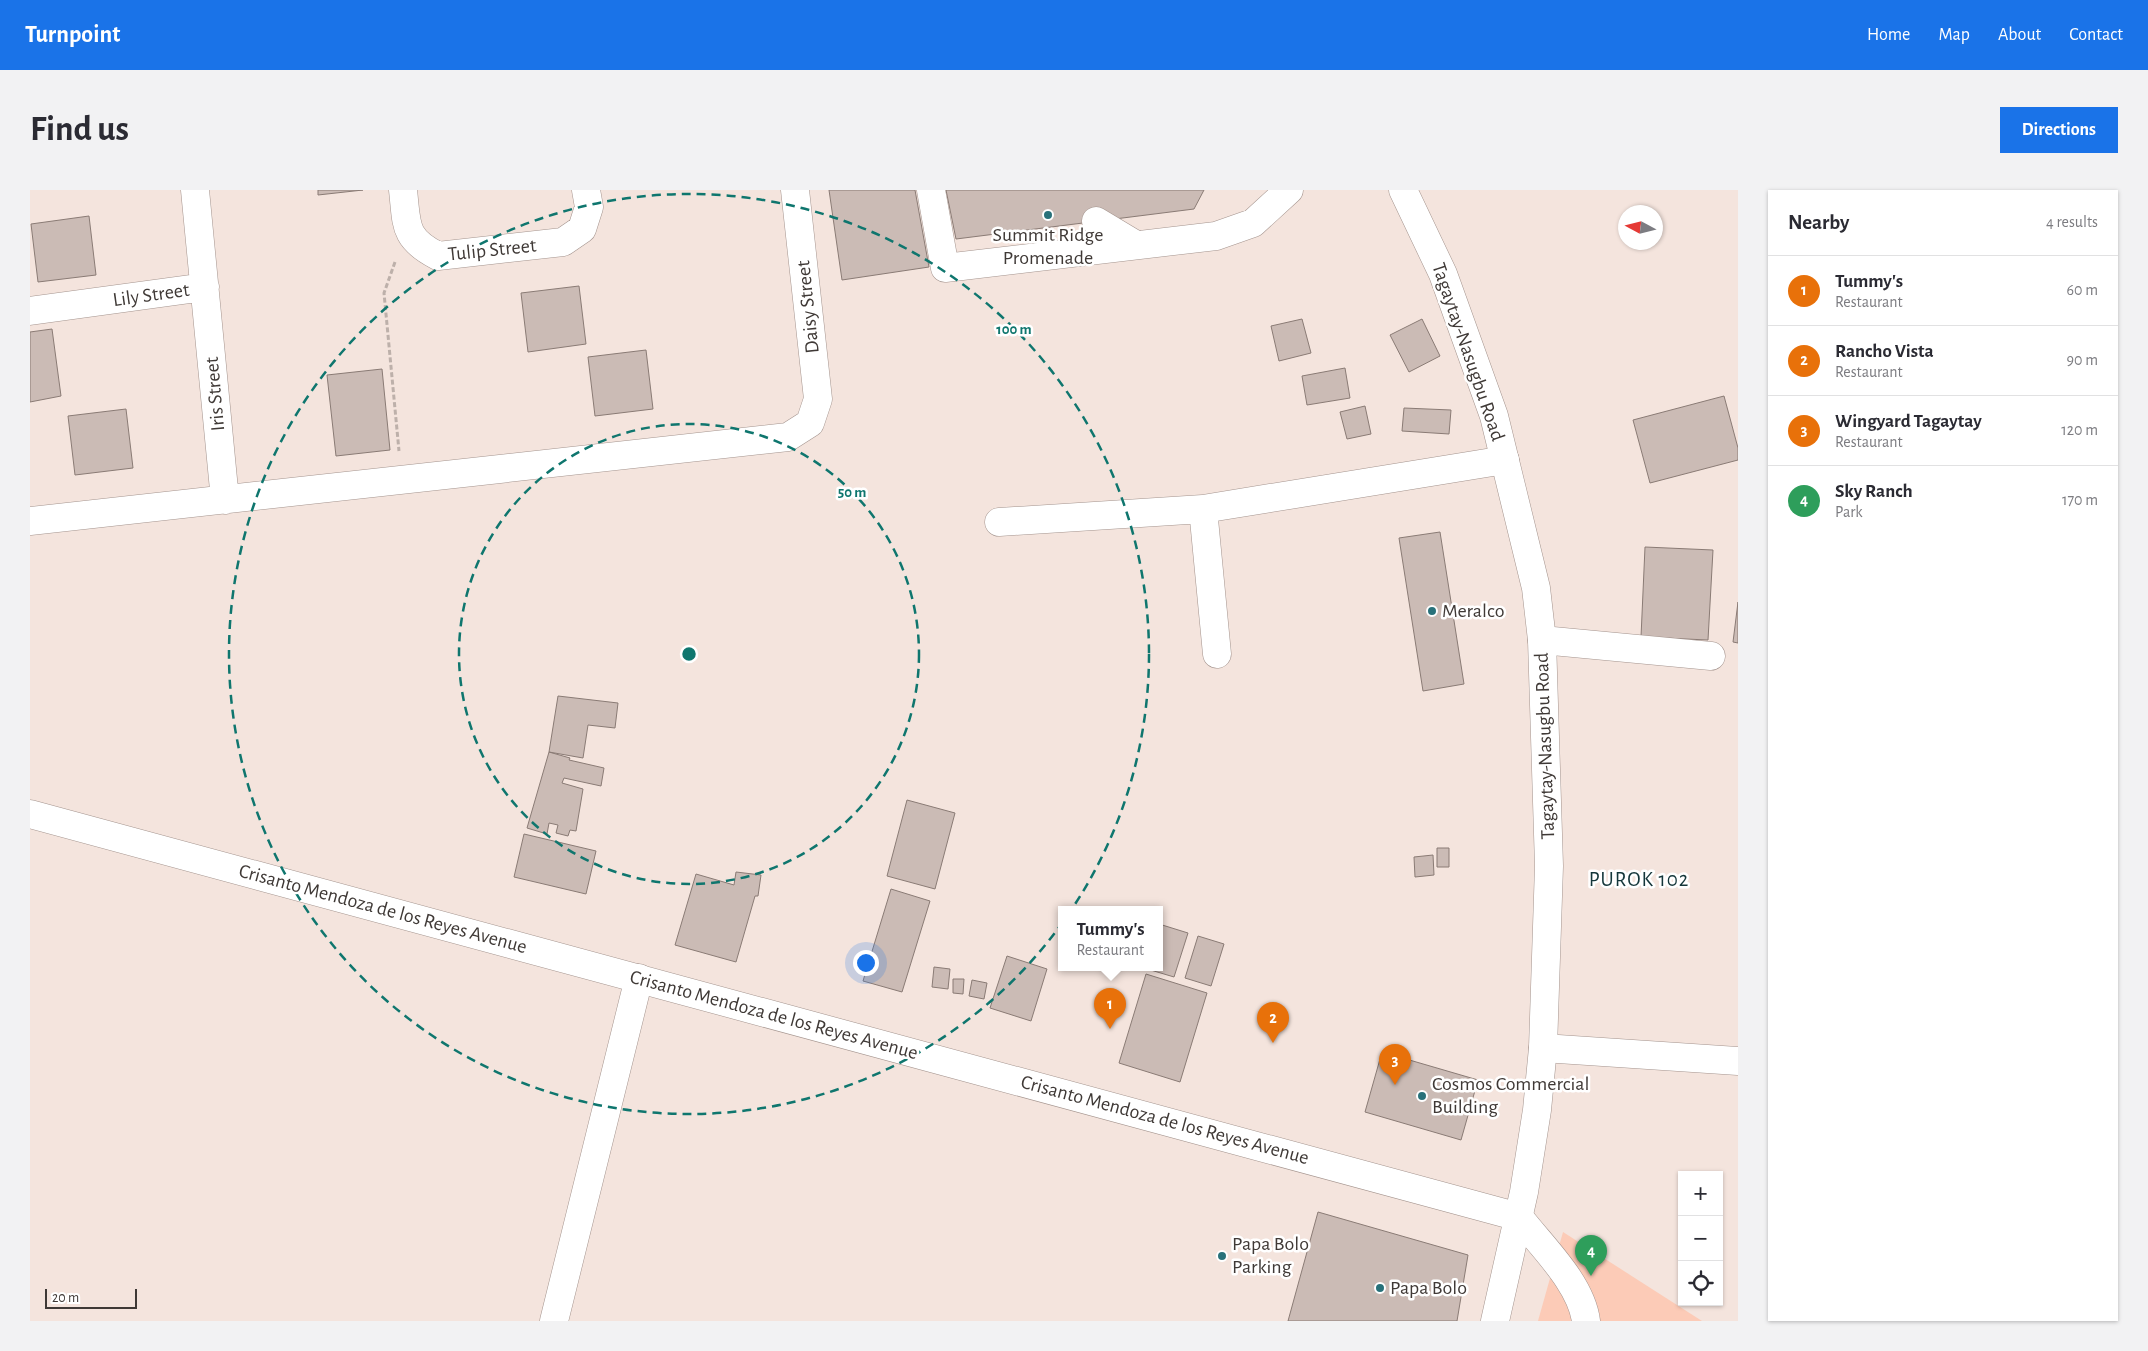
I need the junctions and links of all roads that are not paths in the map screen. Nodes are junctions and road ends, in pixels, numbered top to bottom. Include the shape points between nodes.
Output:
1 (194, 190) edge
2 (403, 190) edge
3 (586, 190) edge
4 (795, 190) edge
5 (931, 190) edge
6 (1289, 190) edge
7 (1403, 190) edge
8 (1096, 221) dead end
9 (1136, 245) junction
10 (205, 288) junction
11 (30, 311) edge
12 (1505, 460) junction
13 (225, 500) junction
14 (1203, 508) junction
15 (30, 521) edge
16 (999, 522) dead end
17 (1542, 640) junction
18 (1217, 654) dead end
19 (1711, 656) dead end
20 (30, 814) edge
21 (639, 978) junction
22 (1543, 1048) junction
23 (1738, 1061) edge
24 (1518, 1217) junction
25 (554, 1321) edge
26 (1495, 1321) edge
27 (1586, 1321) edge

1 - 10 main road, Lily Street
2 - 3 main road, Tulip Street via 407,229 420,247 438,256 563,242 582,229 589,207
4 - 13 main road, Daisy Street via 818,399 810,423 788,437
5 - 9 main road via 945,268
6 - 9 main road via 1253,223 1216,236
7 - 12 main road, Tagaytay-Nasugbu Road via 1443,274 1494,416
8 - 9 main road
10 - 11 main road, Lily Street
10 - 13 main road, Iris Street
12 - 14 main road
12 - 17 main road, Tagaytay-Nasugbu Road via 1536,588
13 - 15 main road
14 - 16 main road
14 - 18 main road
17 - 19 main road
17 - 22 main road, Tagaytay-Nasugbu Road via 1549,866
20 - 21 main road, Crisanto Mendoza de los Reyes Avenue
21 - 24 main road, Crisanto Mendoza de los Reyes Avenue
21 - 25 main road
22 - 23 main road
22 - 24 main road, Tagaytay-Nasugbu Road via 1537,1110
24 - 26 main road, Tagaytay-Nasugbu Road
24 - 27 main road via 1568,1278 1579,1295

